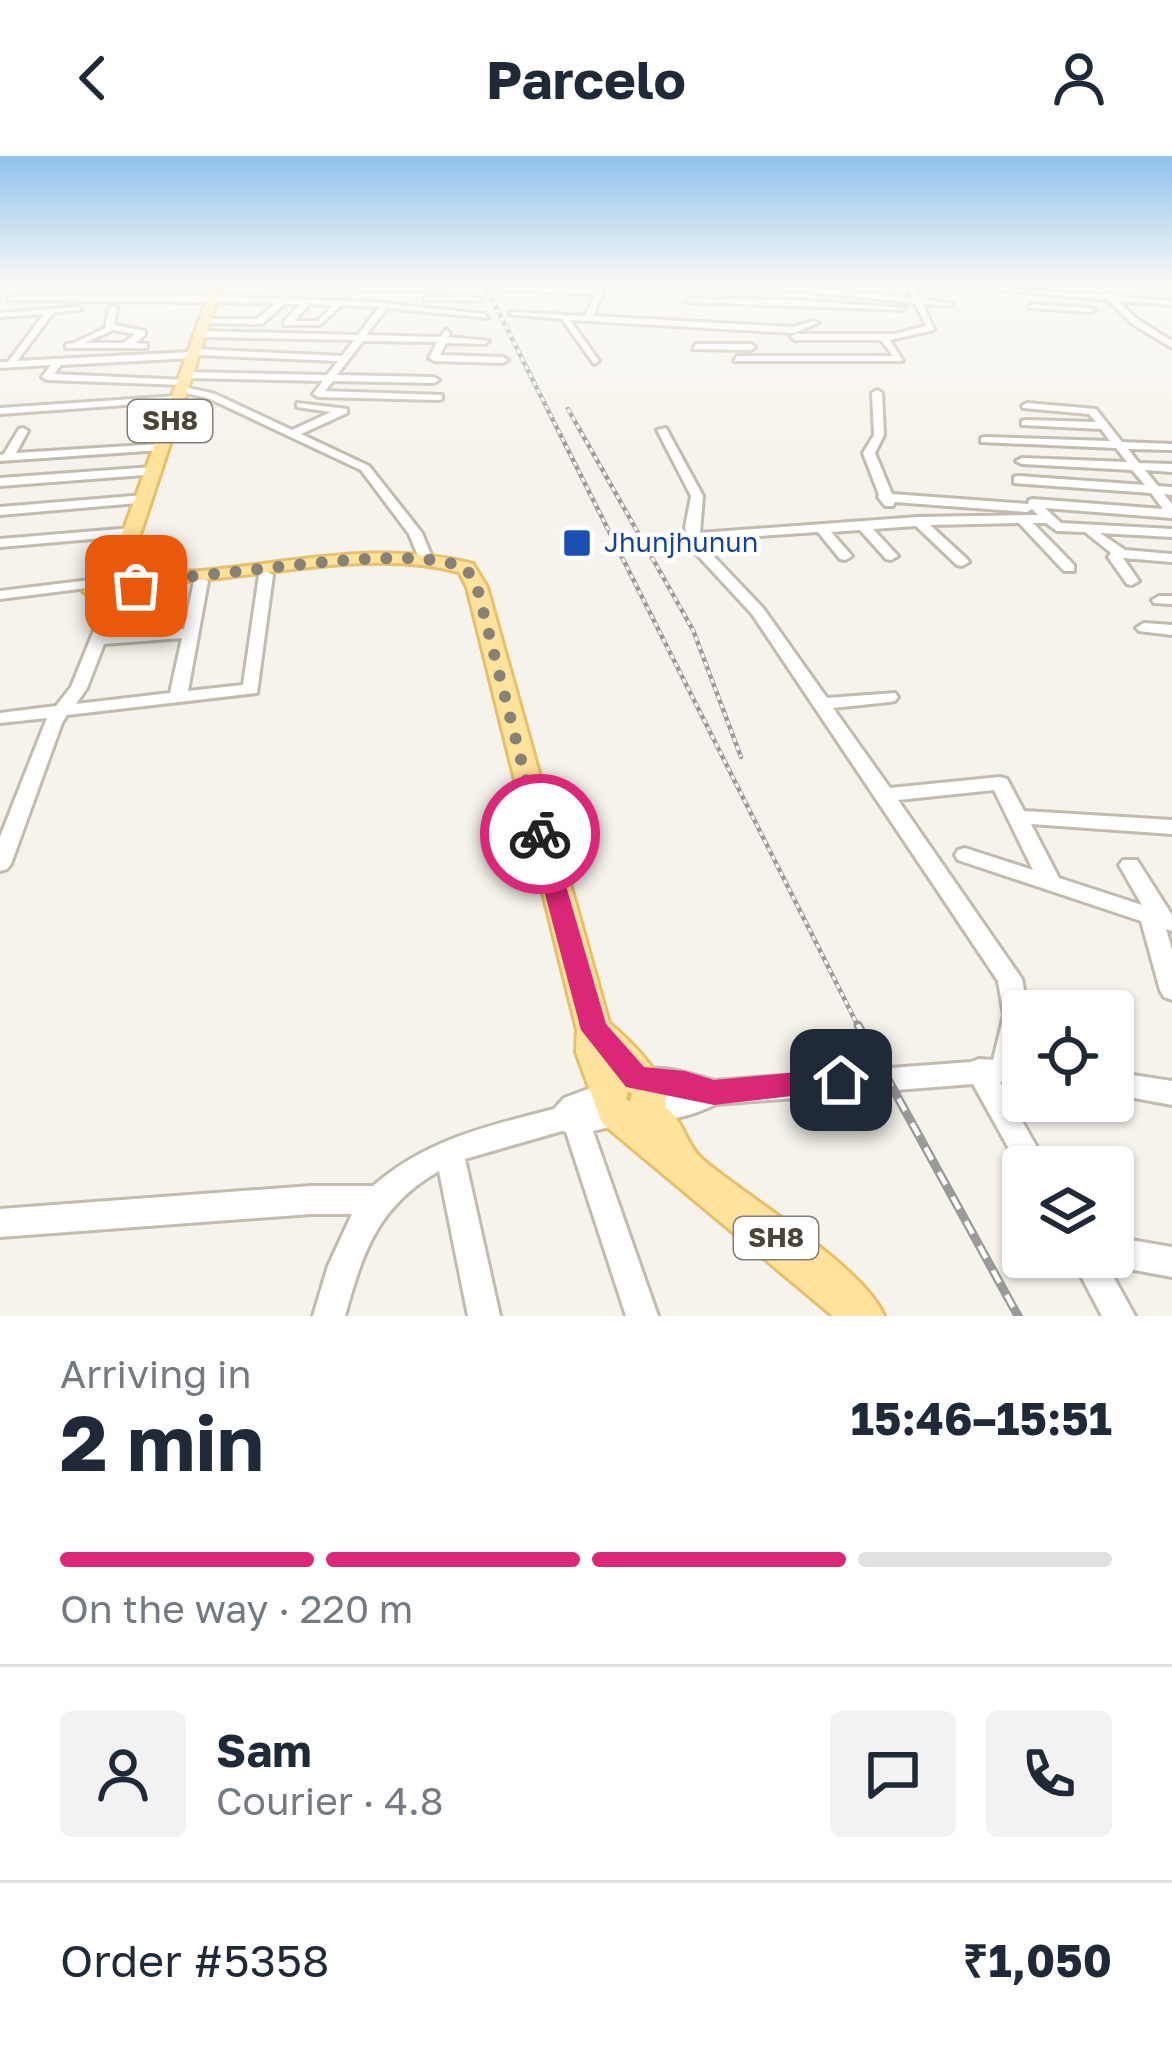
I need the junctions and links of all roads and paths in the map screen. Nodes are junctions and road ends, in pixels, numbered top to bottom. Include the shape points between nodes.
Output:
1 (27, 339) edge
2 (85, 339) edge
3 (135, 339) edge
4 (199, 339) edge
5 (207, 339) edge
6 (250, 339) edge
7 (358, 339) edge
8 (424, 339) edge
9 (579, 339) edge
10 (746, 339) edge
11 (820, 339) edge
12 (836, 339) edge
13 (857, 339) edge
14 (886, 339) edge
15 (443, 341) junction
16 (198, 342) junction
17 (69, 346) junction
18 (126, 346) junction
19 (864, 348) junction
20 (318, 349) dead end
21 (344, 358) junction
22 (737, 359) dead end
23 (503, 360) dead end
24 (872, 360) junction
25 (594, 361) dead end
26 (58, 362) junction
27 (36, 363) junction
28 (5, 365) edge
29 (406, 375) junction
30 (433, 375) dead end
31 (50, 378) junction
32 (328, 378) junction
33 (182, 386) junction
34 (877, 393) dead end
35 (392, 396) junction
36 (438, 397) dead end
37 (301, 405) dead end
38 (1028, 406) dead end
39 (26, 410) junction
40 (0, 411) edge
41 (1026, 423) dead end
42 (1104, 426) junction
43 (662, 430) dead end
44 (22, 431) dead end
45 (290, 435) junction
46 (985, 440) dead end
47 (1119, 445) junction
48 (1172, 446) edge
49 (160, 447) junction
50 (4, 458) edge
51 (1022, 461) dead end
52 (1066, 463) junction
53 (1136, 466) junction
54 (1172, 468) edge
55 (153, 470) junction
56 (1018, 479) dead end
57 (0, 482) edge
58 (1081, 484) junction
59 (1154, 490) junction
60 (1172, 490) edge
61 (884, 497) junction
62 (145, 499) junction
63 (966, 501) junction
64 (1096, 506) junction
65 (0, 511) edge
66 (1172, 513) edge
67 (1043, 514) junction
68 (977, 519) junction
69 (1022, 519) junction
70 (918, 521) junction
71 (900, 523) junction
72 (863, 525) junction
73 (821, 528) junction
74 (1081, 529) junction
75 (132, 532) junction
76 (1172, 533) edge
77 (692, 537) junction
78 (0, 543) edge
79 (1120, 553) junction
80 (845, 556) dead end
81 (891, 556) dead end
82 (121, 558) junction
83 (1172, 558) edge
84 (397, 560) junction
85 (426, 560) junction
86 (962, 562) dead end
87 (1069, 568) dead end
88 (266, 575) junction
89 (1132, 580) dead end
90 (201, 581) junction
91 (131, 585) junction
92 (99, 588) junction
93 (0, 597) edge
94 (1144, 628) dead end
95 (1172, 630) edge
96 (102, 632) junction
97 (191, 632) junction
98 (178, 698) junction
99 (889, 698) dead end
100 (824, 704) junction
101 (61, 711) junction
102 (0, 718) edge
103 (886, 794) junction
104 (10, 812) edge
105 (1019, 818) junction
106 (1172, 827) edge
107 (965, 855) dead end
108 (0, 863) edge
109 (1130, 865) dead end
110 (1051, 884) junction
111 (1162, 920) edge
112 (1012, 990) edge
113 (1172, 990) edge
114 (1002, 1069) edge
115 (1134, 1087) edge
116 (1172, 1093) edge
117 (628, 1099) junction
118 (569, 1121) junction
119 (448, 1151) junction
120 (378, 1200) junction
121 (0, 1223) edge
122 (1134, 1256) edge
123 (1172, 1262) edge
124 (1097, 1278) edge
125 (329, 1316) edge
126 (484, 1316) edge
127 (642, 1316) edge
128 (863, 1316) edge
129 (1119, 1316) edge

1 - 28 street
2 - 17 street
3 - 18 street
4 - 16 main road, SH8
5 - 16 street
6 - 16 street
7 - 21 street
8 - 15 street
9 - 25 street
10 - 22 street
11 - 24 street
12 - 19 street
13 - 19 street
14 - 24 street via 900,359
15 - 15 street via 488,342
15 - 21 street
15 - 23 street via 434,358
16 - 18 street
16 - 20 street
16 - 21 street
16 - 26 street
16 - 33 main road, SH8
17 - 18 street
17 - 27 street
19 - 24 street
21 - 29 street
21 - 32 street
26 - 27 street
26 - 31 street
27 - 28 street
29 - 30 street
29 - 32 street
29 - 35 street
31 - 33 street
31 - 39 street
32 - 33 street
32 - 35 street via 318,394
33 - 39 street
33 - 45 street
33 - 49 main road, SH8
34 - 61 street via 879,435 869,449
35 - 36 street
37 - 45 street via 343,411
38 - 42 street via 1090,410
39 - 40 street
41 - 42 street
42 - 47 street
43 - 77 street via 697,496
44 - 50 street
45 - 85 street via 365,468 415,532
46 - 47 street
47 - 48 street
47 - 53 street
49 - 50 street
49 - 55 main road, SH8
51 - 52 street
52 - 53 street
52 - 58 street
53 - 54 street
53 - 59 street
55 - 57 street
55 - 62 main road, SH8
56 - 58 street
58 - 59 street
58 - 64 street
59 - 60 street
59 - 66 street
61 - 63 street
61 - 71 street
62 - 65 street
62 - 75 main road, SH8
63 - 67 street
63 - 68 street
64 - 66 street
64 - 67 street via 1034,502
67 - 69 street
67 - 74 street via 1057,527
68 - 69 street
68 - 70 street
69 - 87 street
70 - 71 street
70 - 86 street
71 - 72 street
72 - 73 street
72 - 81 street
73 - 77 street
73 - 80 street
74 - 76 street
74 - 79 street
75 - 78 street
75 - 82 main road, SH8
77 - 100 street via 742,590
79 - 83 street
79 - 89 street via 1115,557
82 - 91 main road
82 - 92 main road, SH8
84 - 85 main road
84 - 88 main road
84 - 91 main road
85 - 117 main road via 466,568 477,587 594,1030 593,1052
88 - 90 main road
88 - 98 street via 254,687
90 - 91 main road
90 - 97 street
91 - 92 main road
91 - 96 street
92 - 93 street
92 - 96 street
94 - 95 street
96 - 97 street
96 - 101 street via 80,688
97 - 98 street
98 - 101 street
99 - 100 street
100 - 103 street
101 - 102 street
101 - 104 street
103 - 105 street via 997,782
103 - 112 street
104 - 108 street
105 - 106 street
105 - 110 street
107 - 110 street
109 - 111 street
110 - 111 street
111 - 113 street
114 - 117 street via 714,1093 690,1103
115 - 116 street
117 - 118 street
117 - 128 main road, SH8 via 652,1148 814,1269
118 - 119 street
118 - 127 street
119 - 120 street via 395,1180
119 - 126 street
120 - 121 street
120 - 125 street via 339,1272
122 - 123 street
124 - 129 street

